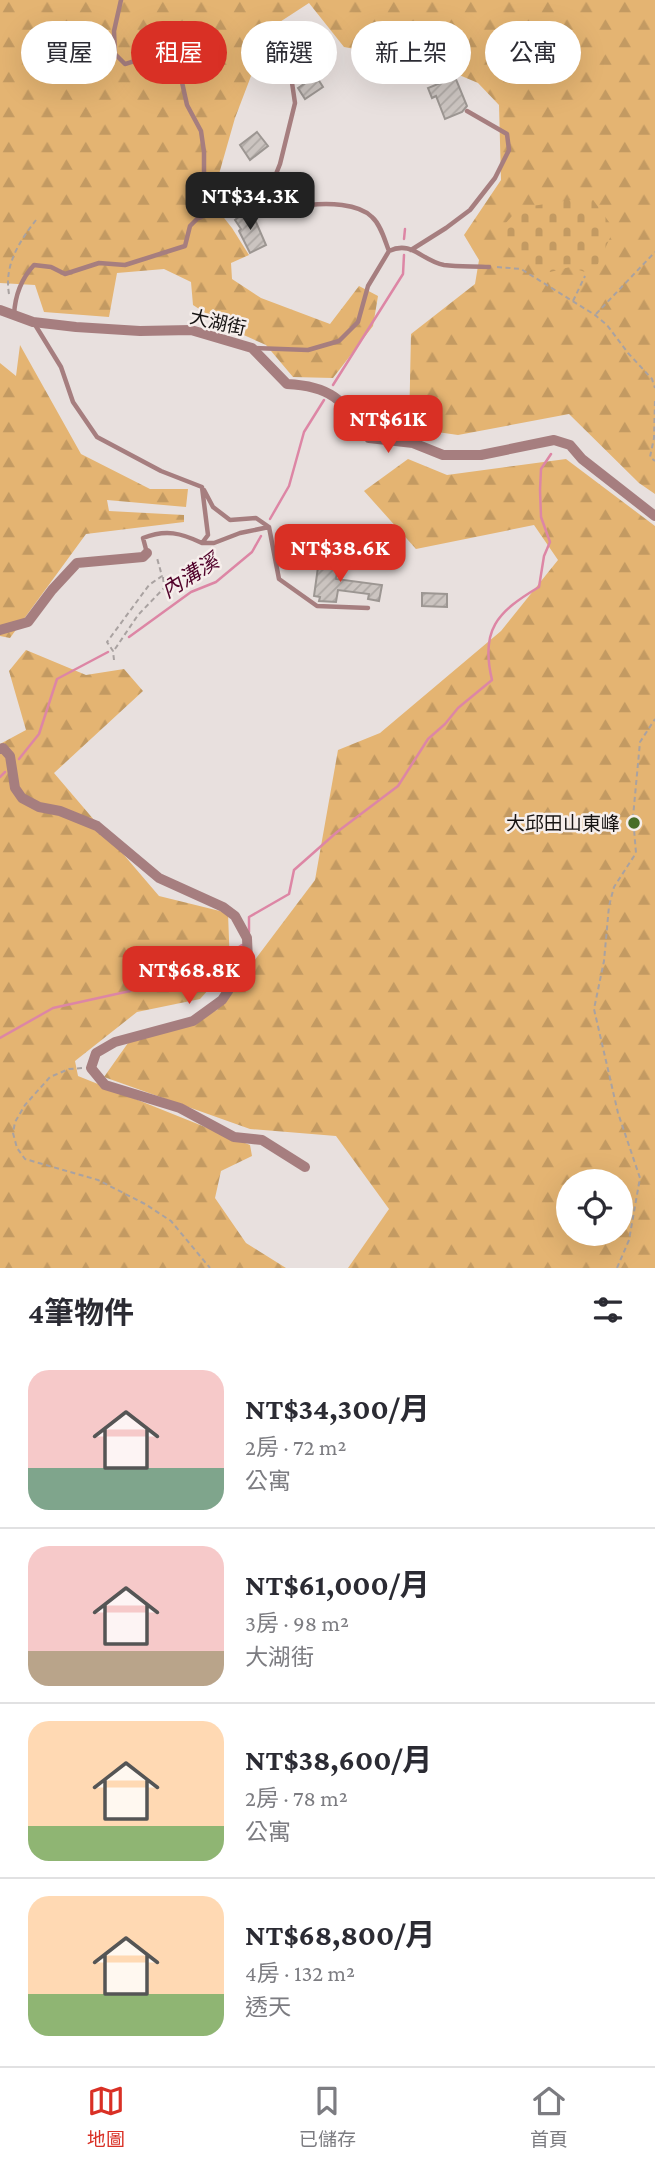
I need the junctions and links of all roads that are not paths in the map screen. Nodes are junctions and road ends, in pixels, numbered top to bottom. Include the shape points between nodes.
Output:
1 (121, 0) edge
2 (292, 84) edge
3 (467, 111) dead end
4 (262, 209) junction
5 (198, 218) junction
6 (410, 250) junction
7 (389, 251) junction
8 (489, 267) road end
9 (0, 310) edge
10 (14, 316) junction
11 (33, 322) junction
12 (252, 348) junction
13 (202, 487) junction
14 (655, 516) edge
15 (269, 527) junction
16 (202, 542) junction
17 (147, 553) joint
18 (368, 608) dead end
19 (0, 630) edge
20 (0, 749) edge
21 (305, 1167) dead end

1 - 5 lane via 114,31 115,54 124,64 164,56 178,64 204,152 204,205
2 - 4 lane via 295,103 281,164
3 - 6 lane via 507,134 509,150 495,178 470,210
4 - 5 lane via 244,195
4 - 7 lane via 281,213 327,204 353,208 372,217
5 - 10 lane via 190,226 185,246 139,262 99,263 65,274 34,265 15,297
6 - 7 lane via 399,246
6 - 8 lane via 442,265
7 - 12 lane via 368,286 358,322 339,341 308,350
9 - 10 street, 大湖街
10 - 11 street, 大湖街
11 - 12 street, 大湖街 via 140,331 191,330
11 - 13 lane via 61,367 73,402 97,438
12 - 14 street, 大湖街 via 287,384 333,395 369,438 413,443 443,455 481,455 554,440 570,445
13 - 15 lane via 213,507 230,520 256,518
13 - 16 lane via 208,535
15 - 16 lane via 214,543
15 - 18 lane via 279,579 317,606
16 - 17 lane via 177,532 155,533 143,538
17 - 19 street via 77,563 28,622
20 - 21 street via 10,756 15,788 22,798 97,825 159,878 235,916 247,938 248,961 222,1000 193,1021 115,1042 96,1053 91,1068 105,1085 180,1108 234,1137 262,1140

